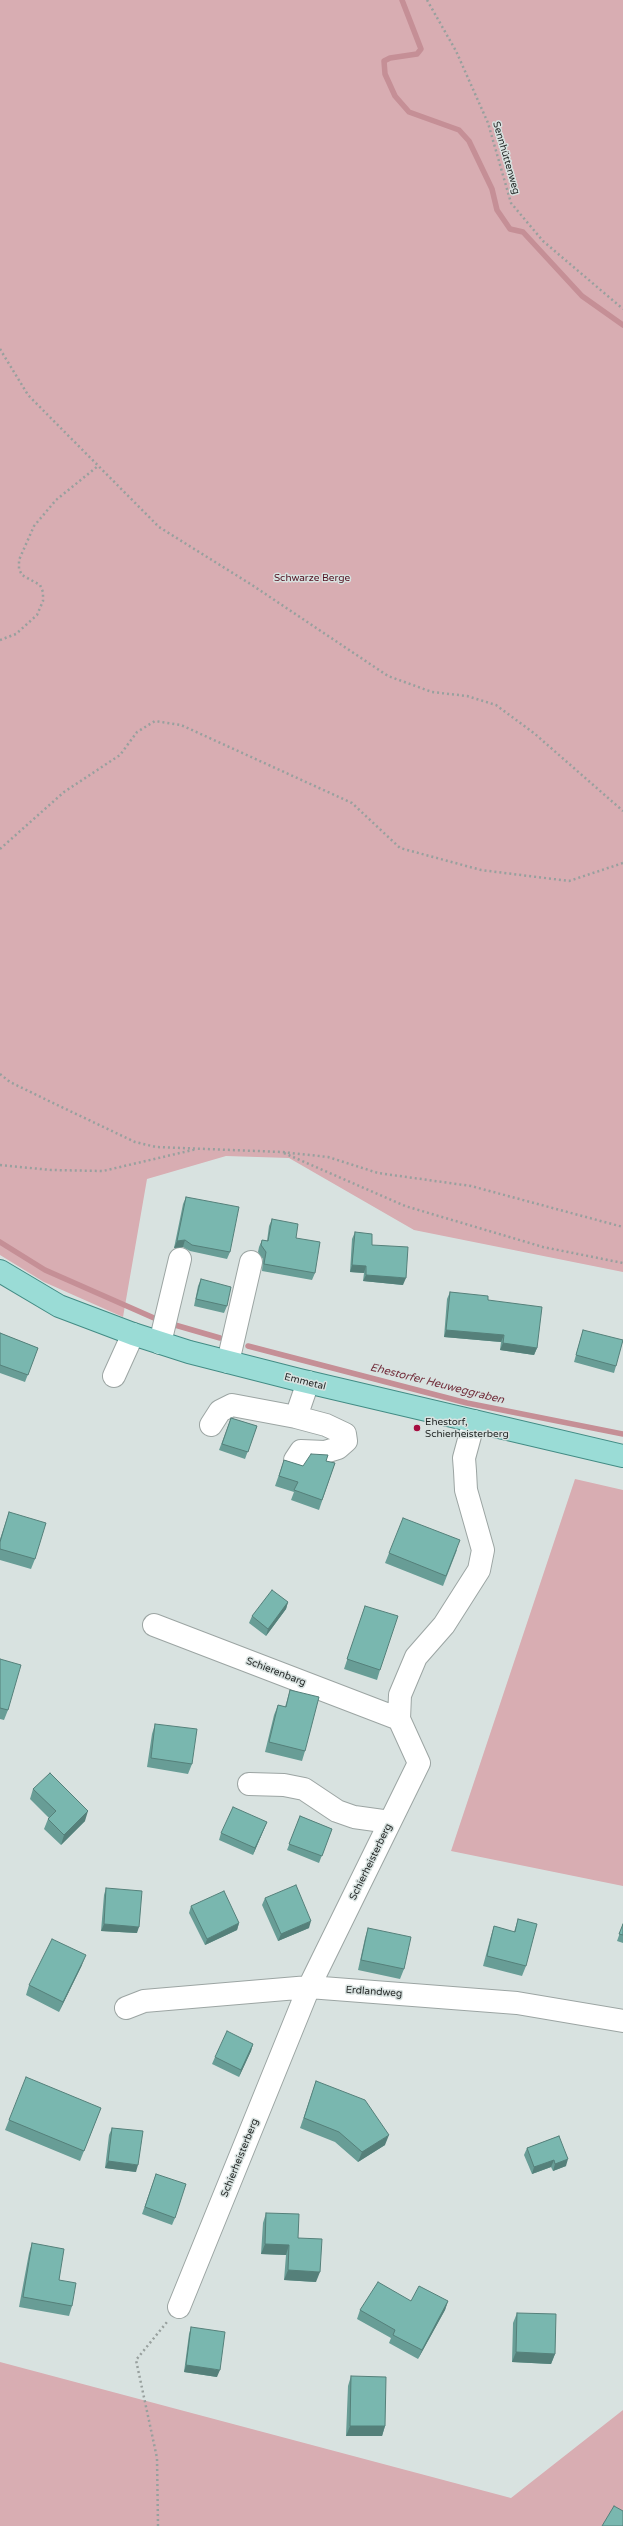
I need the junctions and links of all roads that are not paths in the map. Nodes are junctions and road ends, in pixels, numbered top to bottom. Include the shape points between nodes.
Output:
1 (180, 1259) dead end
2 (251, 1262) dead end
3 (0, 1272) edge
4 (134, 1334) junction
5 (160, 1343) junction
6 (228, 1362) junction
7 (114, 1376) dead end
8 (308, 1382) junction
9 (296, 1417) junction
10 (474, 1421) junction
11 (211, 1426) dead end
12 (623, 1456) edge
13 (295, 1460) dead end
14 (154, 1625) dead end
15 (399, 1720) junction
16 (249, 1784) dead end
17 (390, 1822) junction
18 (309, 1987) junction
19 (126, 2008) dead end
20 (623, 2021) edge
21 (180, 2307) road end

1 - 5 street
2 - 6 street
3 - 4 main road, Emmetal via 59,1306
4 - 5 main road, Emmetal
4 - 7 street
5 - 6 main road, Emmetal
6 - 8 main road, Emmetal
8 - 9 street
8 - 10 main road, Emmetal
9 - 11 street via 232,1405 220,1412
9 - 13 street via 339,1431 345,1434 346,1441 332,1450 301,1451
10 - 12 main road, Emmetal
10 - 15 street, Schierheisterberg via 464,1458 466,1490 482,1550 480,1570 444,1625 416,1657 400,1695
14 - 15 street, Schierenbarg
15 - 17 street, Schierheisterberg via 419,1762
16 - 17 street via 284,1785 304,1789 337,1811 354,1817
17 - 18 street, Schierheisterberg
18 - 19 street, Erdlandweg via 144,2001
18 - 20 street, Erdlandweg via 517,2003
18 - 21 street, Schierheisterberg

